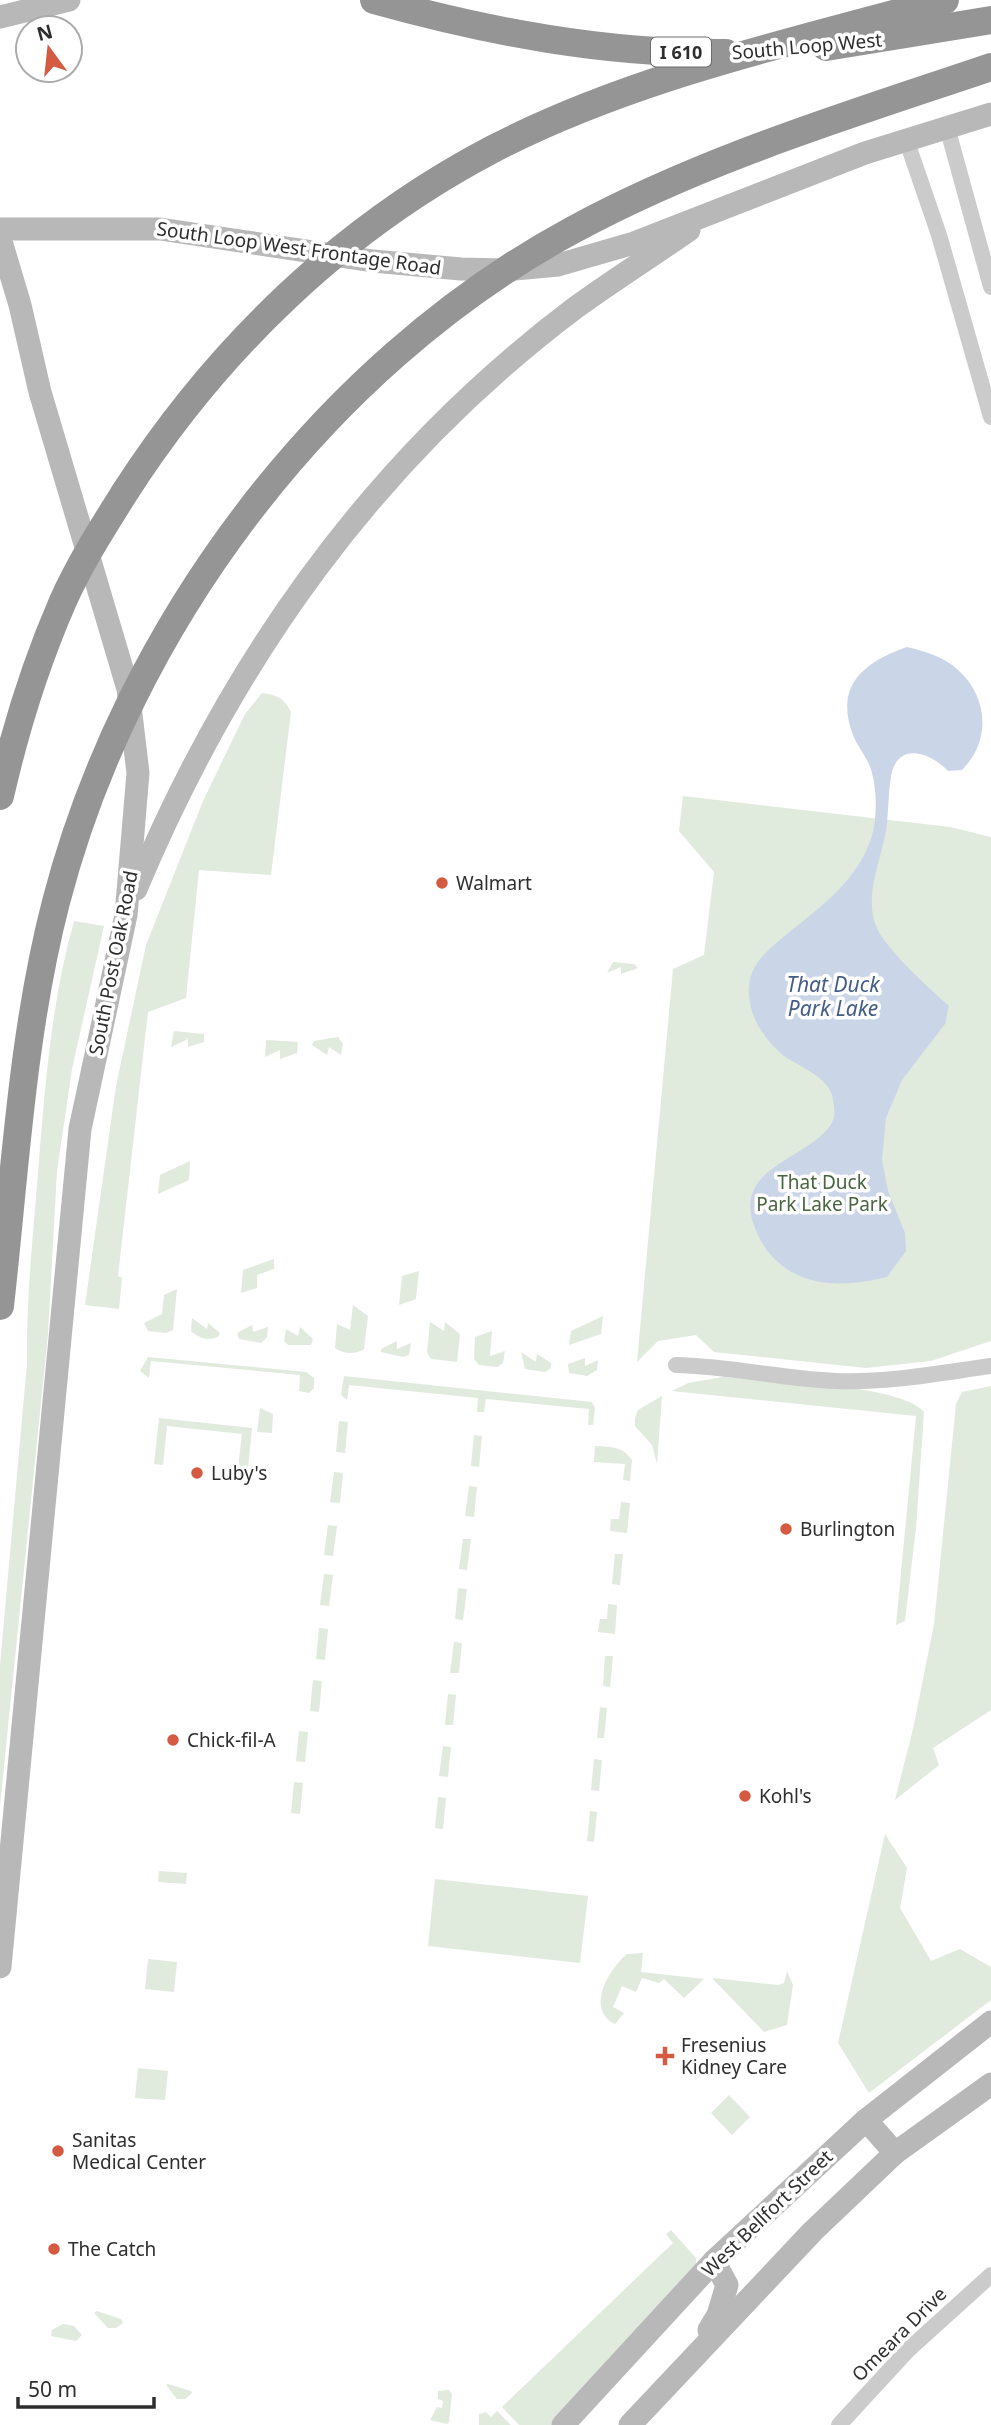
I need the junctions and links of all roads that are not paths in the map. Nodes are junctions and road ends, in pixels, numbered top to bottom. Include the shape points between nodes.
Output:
1 (69, 0) edge
2 (374, 0) edge
3 (945, 0) edge
4 (0, 17) edge
5 (991, 20) edge
6 (991, 67) edge
7 (991, 114) edge
8 (947, 127) junction
9 (906, 139) junction
10 (724, 207) junction
11 (0, 229) edge
12 (0, 238) edge
13 (991, 288) edge
14 (991, 416) edge
15 (0, 796) edge
16 (126, 915) junction
17 (0, 1306) edge
18 (676, 1365) dead end
19 (991, 1366) edge
20 (0, 1967) edge
21 (991, 2022) edge
22 (991, 2084) edge
23 (866, 2120) junction
24 (895, 2153) junction
25 (714, 2261) junction
26 (991, 2275) edge
27 (691, 2360) junction
28 (563, 2425) edge
29 (630, 2425) edge
30 (839, 2425) edge

1 - 4 main road
2 - 5 highway, South Loop West / I 610 via 448,21 541,39 674,52 794,51
3 - 15 highway via 736,58 577,112 495,148 398,206 304,278 191,399 99,532 64,599 33,678
6 - 17 highway via 749,150 570,231 502,273 383,366 332,416 239,523 162,644 129,708 82,821 56,900 37,988
7 - 8 main road, South Loop West Frontage Road
8 - 9 main road, South Loop West Frontage Road
8 - 13 street
9 - 10 main road, South Loop West Frontage Road
9 - 14 street
10 - 11 main road, South Loop West Frontage Road via 634,243 570,261 506,270 373,261 160,229
10 - 16 main road via 576,308 499,371 425,440 362,508 291,600 204,745
12 - 16 main road, South Post Oak Road via 128,689 138,773
16 - 20 main road, South Post Oak Road via 80,1129
18 - 19 street via 835,1381 873,1381
21 - 23 main road, West Bellfort Street
22 - 24 main road
23 - 24 main road
23 - 25 main road, West Bellfort Street
24 - 27 main road via 813,2231
25 - 27 main road via 727,2285 724,2298
25 - 28 main road, West Bellfort Street
26 - 30 street, Omeara Drive via 908,2350
27 - 29 main road

